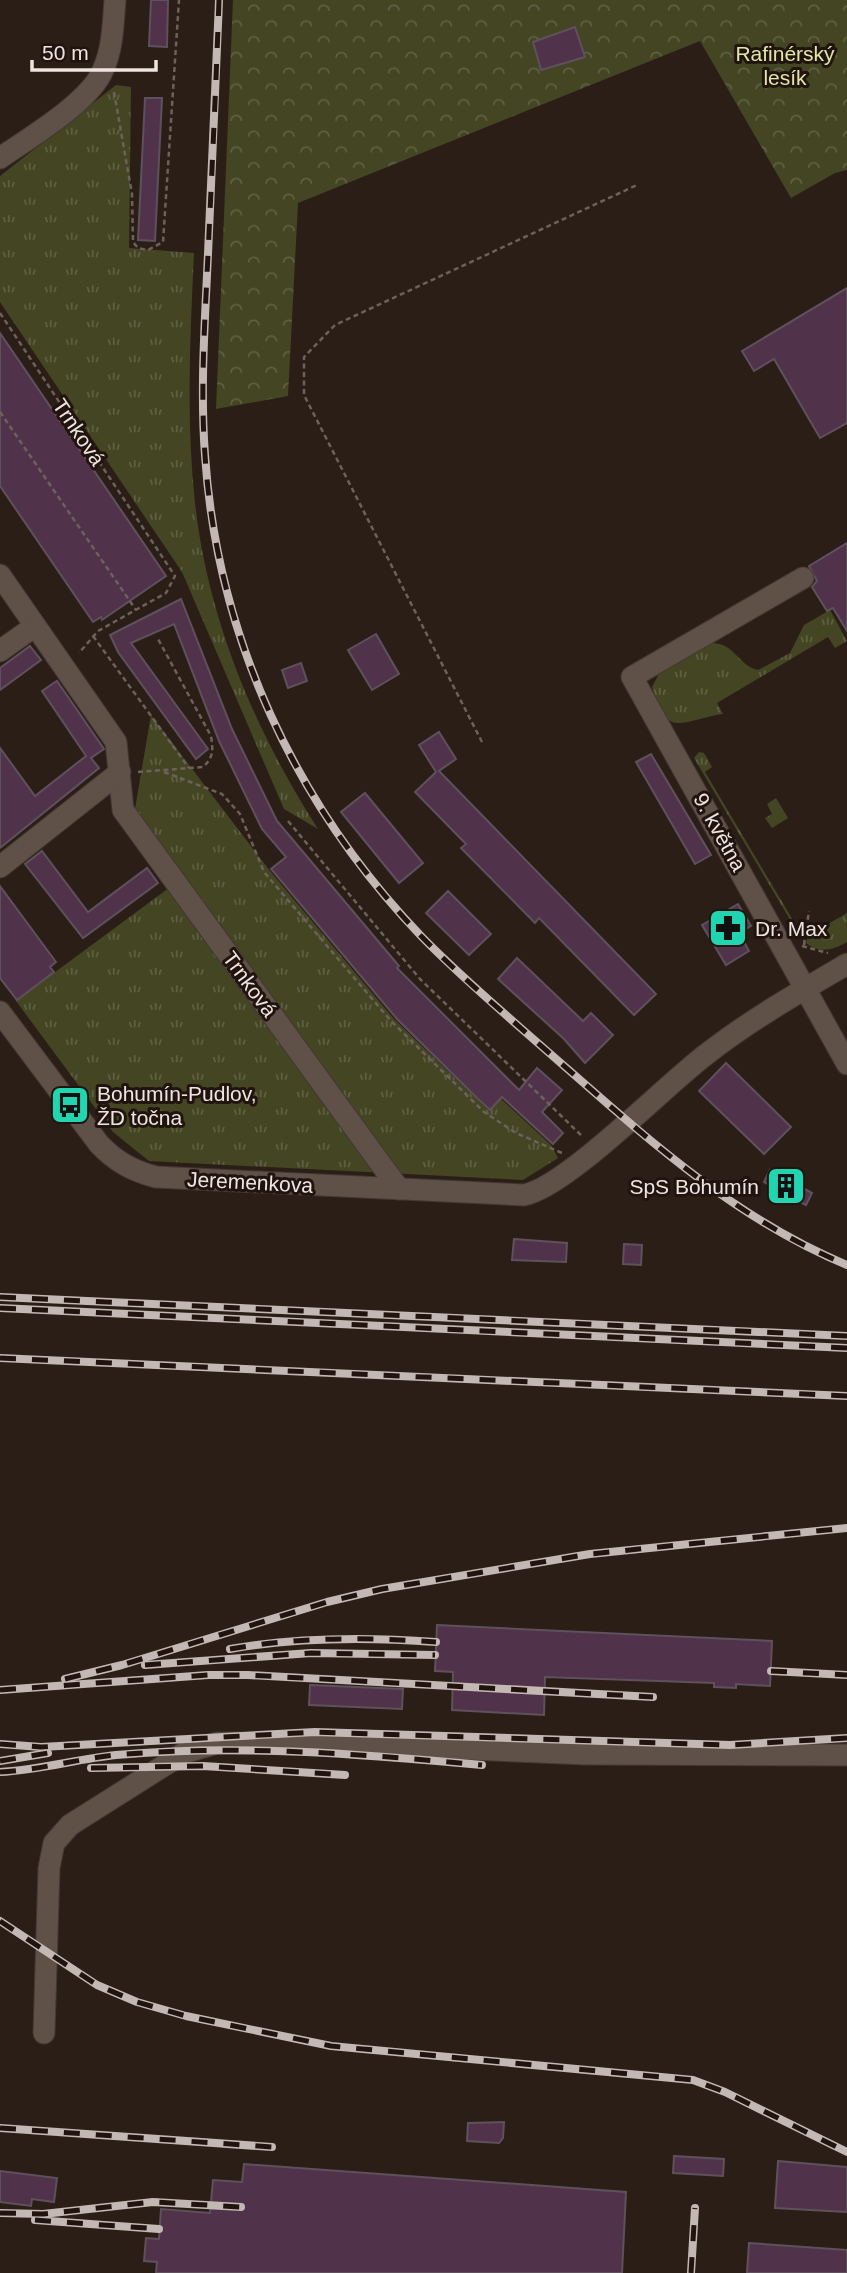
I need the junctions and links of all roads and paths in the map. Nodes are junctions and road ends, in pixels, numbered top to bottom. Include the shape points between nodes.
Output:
1 (115, 0) edge
2 (178, 0) edge
3 (100, 77) junction
4 (0, 158) edge
5 (637, 185) dead end
6 (0, 313) edge
7 (0, 412) edge
8 (0, 575) edge
9 (803, 578) dead end
10 (136, 610) junction
11 (35, 626) junction
12 (93, 636) junction
13 (158, 639) dead end
14 (0, 652) edge
15 (65, 669) junction
16 (482, 742) dead end
17 (189, 768) junction
18 (120, 772) junction
19 (164, 772) junction
20 (288, 821) dead end
21 (0, 867) edge
22 (810, 911) dead end
23 (796, 950) junction
24 (840, 958) edge
25 (806, 988) junction
26 (0, 1012) edge
27 (847, 1064) edge
28 (582, 1160) junction
29 (399, 1189) junction
30 (847, 1755) edge
31 (44, 2033) dead end

1 - 3 street via 110,53
2 - 3 path via 163,243 148,250 133,242 132,194 122,131 114,93
3 - 4 street via 77,101
5 - 16 path via 335,325 304,357 304,394
6 - 10 path, Trnková via 175,576 166,593
7 - 10 path
8 - 11 street, Trnková
9 - 23 street, 9. května via 632,677
10 - 12 path, Trnková
11 - 14 street
11 - 15 street, Trnková
12 - 15 path, Trnková
12 - 17 path
13 - 17 path via 211,736 210,761
15 - 18 street, Trnková via 116,742
17 - 19 path
18 - 19 path
18 - 21 street
18 - 29 street, Trnková via 123,810
19 - 28 path via 222,794 240,814 264,872 391,1021 484,1112 516,1133
20 - 28 path via 420,979
22 - 23 path
23 - 24 path
23 - 25 street, 9. května
24 - 25 street
25 - 27 street, 9. května
25 - 28 street via 707,1054
26 - 29 street, Jeremenkova via 99,1144 135,1171 156,1177
28 - 29 street, Jeremenkova via 543,1189 524,1195
30 - 31 street via 586,1754 332,1743 217,1743 184,1753 70,1825 54,1843 49,1868

